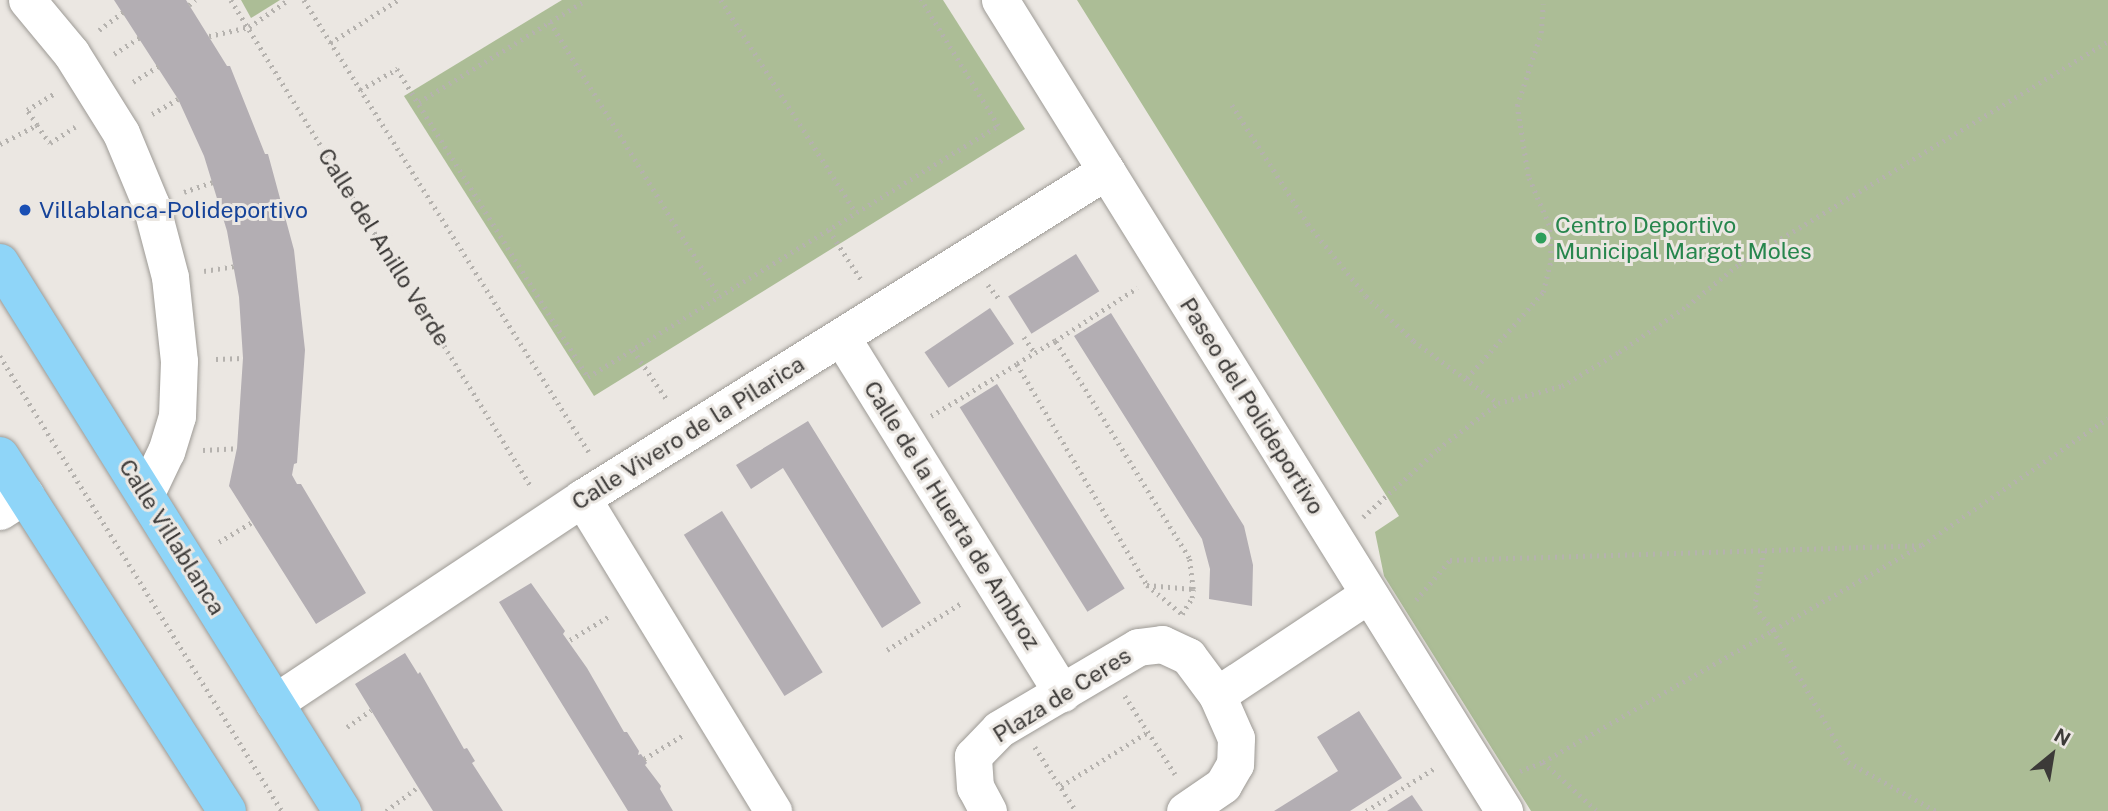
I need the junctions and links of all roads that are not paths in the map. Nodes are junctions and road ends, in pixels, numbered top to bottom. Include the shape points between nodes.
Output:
1 (27, 0) edge
2 (1000, 0) edge
3 (1106, 171) junction
4 (0, 263) edge
5 (842, 338) junction
6 (0, 456) edge
7 (146, 493) junction
8 (582, 498) junction
9 (13, 503) edge
10 (1369, 594) junction
11 (1062, 693) junction
12 (1217, 695) junction
13 (274, 703) junction
14 (1190, 808) edge
15 (227, 811) edge
16 (342, 811) edge
17 (773, 811) edge
18 (988, 811) edge
19 (1504, 811) edge

1 - 7 street via 71,53 121,133 151,205 170,277 179,361 177,416
2 - 3 street, Paseo del Polideportivo
3 - 5 street, Calle Vivero de la Pilarica
3 - 10 street, Paseo del Polideportivo
4 - 7 main road, Calle Villablanca
5 - 8 street, Calle Vivero de la Pilarica
5 - 11 street, Calle de la Huerta de Ambroz
6 - 9 main road
7 - 13 main road, Calle Villablanca
8 - 13 street, Calle Vivero de la Pilarica
8 - 17 street
9 - 15 main road
10 - 12 street
10 - 19 street, Paseo del Polideportivo
11 - 12 street, Plaza de Ceres via 1138,647 1162,644 1188,656
11 - 18 street, Plaza de Ceres via 999,729 973,756 975,786
12 - 14 street, Plaza de Ceres via 1236,738 1235,764 1223,785
13 - 16 main road, Calle Villablanca

